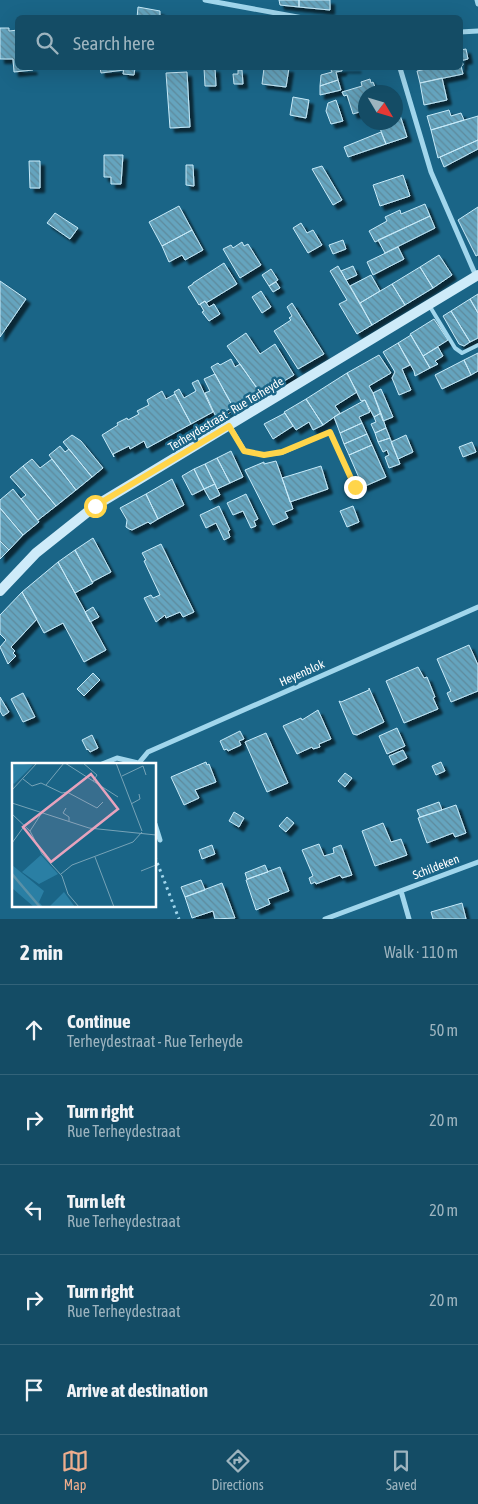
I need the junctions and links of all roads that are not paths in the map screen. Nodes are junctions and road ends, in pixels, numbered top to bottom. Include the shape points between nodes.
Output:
1 (205, 0) edge
2 (477, 0) edge
3 (478, 4) edge
4 (287, 15) edge
5 (478, 31) edge
6 (463, 32) edge
7 (401, 70) edge
8 (477, 276) edge
9 (430, 305) junction
10 (478, 345) edge
11 (229, 426) junction
12 (355, 487) dead end
13 (0, 591) edge
14 (478, 607) edge
15 (104, 763) edge
16 (138, 763) edge
17 (156, 827) edge
18 (160, 840) dead end
19 (478, 862) edge
20 (401, 891) junction
21 (325, 919) edge
22 (409, 919) edge

1 - 4 street
2 - 3 street
5 - 6 street
7 - 8 street via 431,172
8 - 9 street, Terheydestraat - Rue Terheyde
9 - 10 lane via 455,348 462,352
9 - 11 street, Terheydestraat - Rue Terheyde
11 - 12 lane via 244,451 264,455 282,452 330,432
11 - 13 street, Terheydestraat - Rue Terheyde via 95,506 36,553
14 - 16 street, Heyenblok via 148,752
15 - 16 street, Heyenblok via 117,758
17 - 18 street
19 - 20 street, Schildeken
20 - 21 street, Schildeken
20 - 22 street, Schildeken

